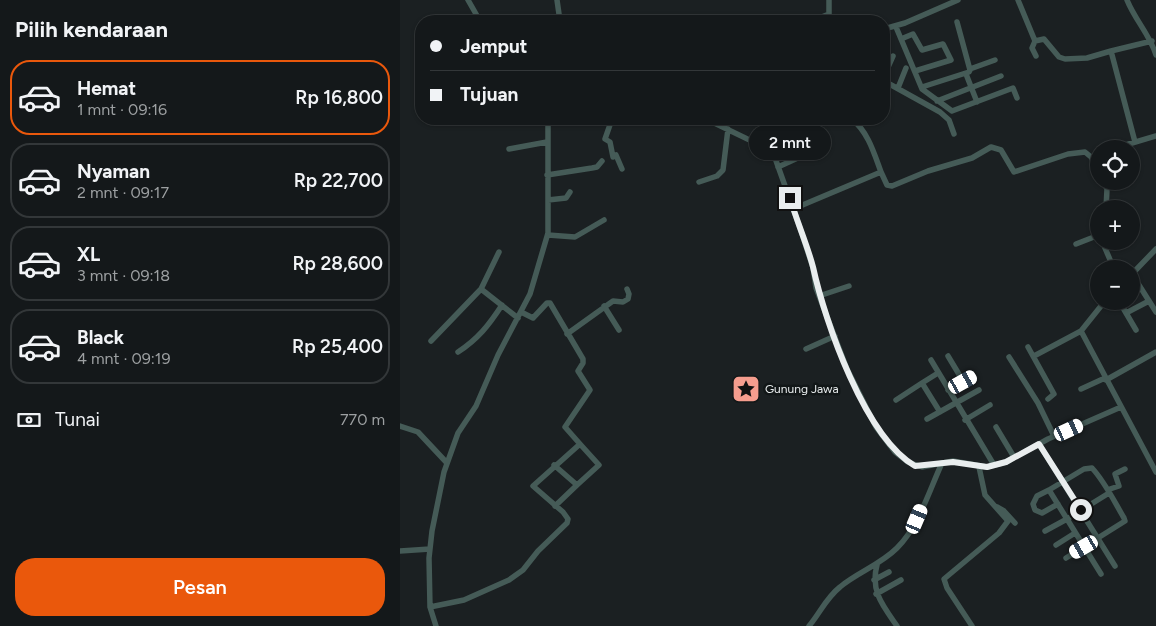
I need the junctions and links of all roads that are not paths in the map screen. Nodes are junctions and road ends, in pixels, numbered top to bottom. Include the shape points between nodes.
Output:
1 (468, 0) edge
2 (558, 0) edge
3 (829, 0) edge
4 (958, 0) edge
5 (1018, 0) edge
6 (1127, 0) edge
7 (829, 14) edge
8 (477, 15) edge
9 (559, 15) edge
10 (957, 22) dead end
11 (896, 27) junction
12 (890, 28) edge
13 (901, 39) junction
14 (1035, 41) junction
15 (1152, 41) junction
16 (1111, 51) junction
17 (1156, 55) edge
18 (893, 56) dead end
19 (1036, 56) dead end
20 (995, 60) dead end
21 (890, 63) edge
22 (906, 68) dead end
23 (916, 71) junction
24 (968, 71) junction
25 (1001, 76) dead end
26 (890, 84) edge
27 (971, 87) junction
28 (898, 88) junction
29 (922, 88) junction
30 (1017, 98) dead end
31 (937, 101) junction
32 (977, 102) junction
33 (548, 125) edge
34 (610, 125) edge
35 (719, 125) edge
36 (802, 125) edge
37 (857, 125) edge
38 (728, 130) junction
39 (954, 134) dead end
40 (1156, 136) edge
41 (1134, 140) edge
42 (1140, 141) edge
43 (547, 142) junction
44 (509, 149) dead end
45 (1090, 156) edge
46 (602, 161) dead end
47 (778, 167) junction
48 (622, 169) dead end
49 (881, 172) junction
50 (547, 175) junction
51 (699, 182) dead end
52 (570, 192) dead end
53 (548, 200) junction
54 (793, 209) junction
55 (604, 220) dead end
56 (548, 235) junction
57 (1090, 239) edge
58 (1076, 244) dead end
59 (1156, 249) edge
60 (499, 252) dead end
61 (1140, 266) edge
62 (849, 286) dead end
63 (1140, 287) edge
64 (481, 289) junction
65 (627, 289) dead end
66 (819, 296) junction
67 (1149, 301) junction
68 (502, 305) junction
69 (604, 306) junction
70 (1097, 310) edge
71 (1124, 310) edge
72 (521, 312) junction
73 (1156, 312) edge
74 (1126, 314) junction
75 (518, 318) junction
76 (619, 330) dead end
77 (1081, 330) junction
78 (1136, 330) dead end
79 (567, 334) junction
80 (835, 336) junction
81 (432, 341) dead end
82 (1028, 347) dead end
83 (806, 349) dead end
84 (458, 352) dead end
85 (1156, 352) edge
86 (948, 356) dead end
87 (1034, 356) junction
88 (1009, 358) dead end
89 (931, 360) dead end
90 (938, 373) junction
91 (973, 376) dead end
92 (1106, 379) junction
93 (963, 382) junction
94 (922, 383) junction
95 (1081, 389) dead end
96 (948, 390) junction
97 (979, 390) dead end
98 (1048, 399) dead end
99 (896, 400) dead end
100 (956, 403) junction
101 (990, 405) dead end
102 (1121, 407) junction
103 (940, 412) junction
104 (927, 419) dead end
105 (965, 420) junction
106 (400, 426) edge
107 (996, 427) dead end
108 (1054, 436) junction
109 (580, 444) junction
110 (1039, 444) junction
111 (1014, 457) junction
112 (447, 463) junction
113 (942, 463) junction
114 (554, 465) junction
115 (994, 465) junction
116 (979, 467) junction
117 (1125, 469) dead end
118 (1156, 472) edge
119 (1063, 482) junction
120 (577, 485) junction
121 (1049, 490) junction
122 (1109, 493) junction
123 (991, 504) junction
124 (1058, 504) junction
125 (555, 506) junction
126 (1081, 510) junction
127 (1067, 519) junction
128 (1015, 523) dead end
129 (1045, 531) dead end
130 (1075, 533) junction
131 (1099, 538) junction
132 (1056, 545) dead end
133 (1084, 547) junction
134 (430, 549) junction
135 (400, 551) edge
136 (1066, 558) dead end
137 (877, 565) junction
138 (1115, 566) dead end
139 (889, 572) dead end
140 (1101, 574) dead end
141 (874, 580) junction
142 (901, 580) dead end
143 (876, 594) junction
144 (430, 607) junction
145 (436, 626) edge
146 (809, 626) edge
147 (897, 626) edge
148 (972, 626) edge

1 - 8 street
2 - 9 street
3 - 7 street
4 - 11 street
5 - 14 street
6 - 15 street
10 - 24 street
11 - 12 street
11 - 13 street
13 - 23 street
13 - 23 street via 914,34 922,50 943,44 951,60
14 - 16 street via 1044,40 1059,57 1073,60
14 - 19 street via 1032,48
15 - 16 street
15 - 17 street
16 - 41 street
18 - 21 street
20 - 24 street
22 - 28 street
23 - 29 street
24 - 27 street
24 - 29 street
25 - 27 street
26 - 28 street
27 - 31 street
27 - 32 street
28 - 39 street via 940,112 949,120
29 - 31 street
30 - 32 street via 1013,88
31 - 32 street via 952,111
33 - 43 street
34 - 48 street via 605,139 610,142 613,156
35 - 38 street
36 - 47 street via 813,151
37 - 49 street via 870,142
38 - 47 street via 768,149
38 - 51 street via 723,170 717,176
40 - 42 street
43 - 44 street
43 - 50 street
45 - 49 street via 1085,152 1068,154 1014,172 1001,150 991,147 972,158 892,186 887,185
46 - 50 street via 597,167
47 - 54 street
49 - 54 street
50 - 53 street
52 - 53 street via 566,198
53 - 56 street
54 - 66 street
55 - 56 street via 575,237
56 - 72 street via 537,277
57 - 58 street
59 - 61 street
60 - 64 street
62 - 66 street
63 - 67 street
64 - 68 street
64 - 81 street
65 - 69 street via 628,300 613,301
66 - 80 street
67 - 73 street
67 - 74 street
68 - 75 street
68 - 84 street via 485,331
69 - 76 street
69 - 79 street
70 - 77 street
71 - 74 street
72 - 75 street
72 - 79 street via 533,318 550,303
74 - 78 street
75 - 112 street via 476,406 458,433
77 - 87 street
77 - 92 street
79 - 109 street via 583,359 578,371 590,390 565,427
80 - 83 street
80 - 113 street via 862,402 895,452 915,466
82 - 87 street
85 - 92 street
86 - 93 street
87 - 98 street via 1054,394
88 - 108 street via 1038,403
89 - 90 street
90 - 94 street
90 - 96 street
91 - 93 street
92 - 95 street
92 - 102 street
93 - 96 street
94 - 99 street
94 - 103 street
96 - 100 street
97 - 100 street
100 - 103 street
100 - 105 street
101 - 105 street
102 - 108 street
102 - 118 street
103 - 104 street
105 - 115 street
106 - 112 street via 418,432
107 - 111 street
108 - 110 street
109 - 114 street
109 - 120 street via 599,465
110 - 111 street
110 - 119 street
111 - 115 street
112 - 134 street
113 - 116 street
113 - 137 street via 917,519 898,547
114 - 120 street
114 - 125 street via 533,486
115 - 116 street
116 - 123 street via 985,494
117 - 122 street via 1116,474 1120,484
119 - 121 street
119 - 122 street via 1090,467
119 - 126 street
120 - 125 street
121 - 124 street
121 - 124 street via 1037,496 1036,510 1042,513
122 - 126 street
122 - 131 street via 1125,521
123 - 128 street via 1004,511
123 - 148 street via 1007,524 944,579
124 - 127 street
125 - 144 street via 568,519 567,523 518,574 468,599
126 - 127 street
126 - 131 street
127 - 129 street
127 - 130 street
130 - 132 street
130 - 133 street
131 - 133 street
131 - 138 street
133 - 136 street
133 - 140 street
134 - 135 street
134 - 144 street
137 - 141 street
137 - 146 street via 839,588 827,599
139 - 141 street
141 - 143 street
142 - 143 street
143 - 147 street
144 - 145 street

